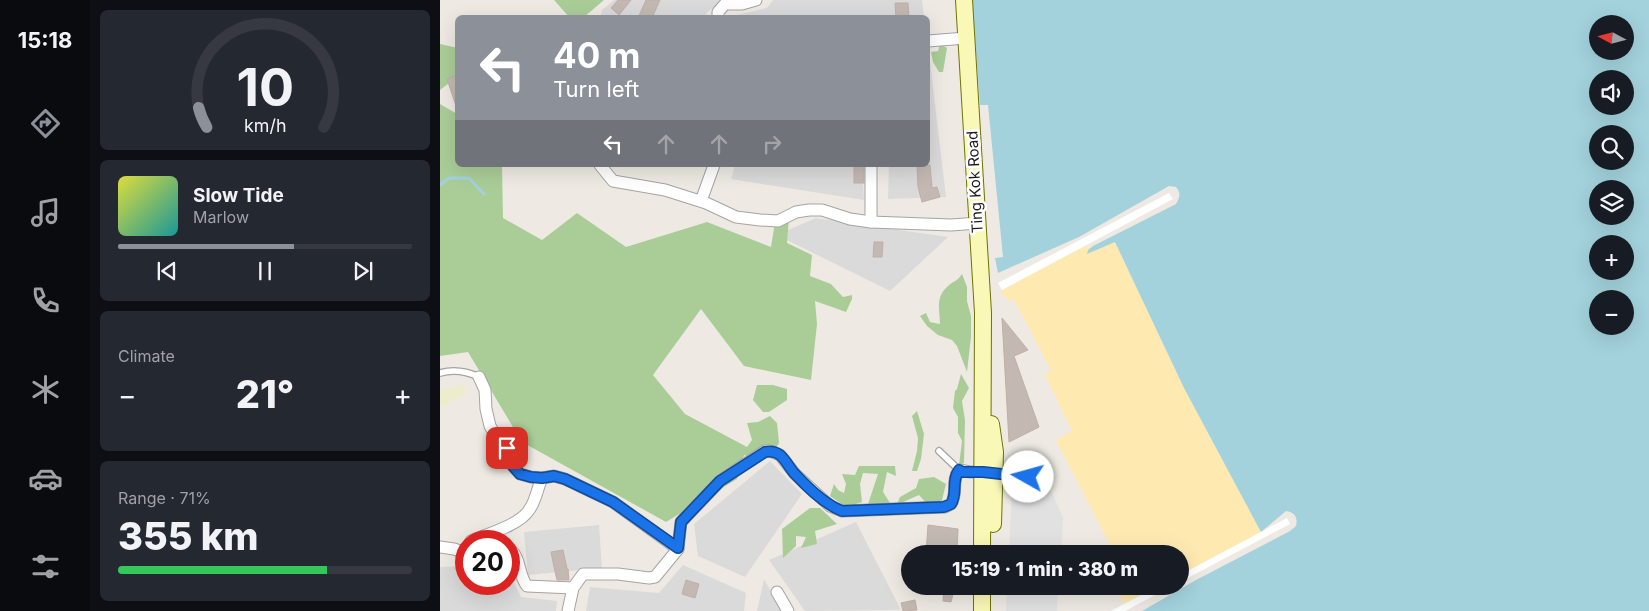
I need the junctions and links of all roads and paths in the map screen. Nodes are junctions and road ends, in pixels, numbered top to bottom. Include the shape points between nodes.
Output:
1 (756, 0) edge
2 (964, 0) edge
3 (718, 15) edge
4 (966, 38) junction
5 (930, 41) edge
6 (602, 167) edge
7 (713, 167) edge
8 (871, 167) edge
9 (701, 201) junction
10 (871, 222) junction
11 (978, 223) junction
12 (440, 373) edge
13 (480, 377) joint
14 (939, 451) dead end
15 (959, 470) junction
16 (989, 472) junction
17 (1028, 477) dead end
18 (542, 478) junction
19 (496, 530) edge
20 (983, 545) edge
21 (992, 545) edge
22 (440, 547) edge
23 (678, 548) junction
24 (454, 549) edge
25 (520, 569) edge
26 (573, 588) junction
27 (777, 592) dead end
28 (982, 595) edge
29 (568, 611) edge
30 (788, 611) edge
31 (982, 611) edge

1 - 3 street via 725,4
2 - 4 main road, Ting Kok Road
4 - 5 street
4 - 11 main road, Ting Kok Road
6 - 9 street via 613,181 665,190
7 - 9 street
8 - 10 street
9 - 10 street via 736,217 752,219 778,220 796,212 822,210
10 - 11 street
11 - 16 main road, Ting Kok Road via 983,365 995,452
12 - 13 lane via 458,370
13 - 18 street via 490,426 496,438 507,448 513,466 520,474
14 - 15 lane
15 - 16 street
15 - 23 street via 955,479 955,497 944,507 842,511 824,501 780,455 765,452 720,481 681,522
16 - 17 lane
16 - 20 main road, Ting Kok Road
16 - 21 main road, Ting Kok Road
18 - 19 street via 522,519
18 - 23 street via 554,476 565,479 613,502
22 - 24 street
23 - 26 street via 655,577 583,574
25 - 26 street via 527,586
26 - 29 street
27 - 30 street
28 - 31 main road

